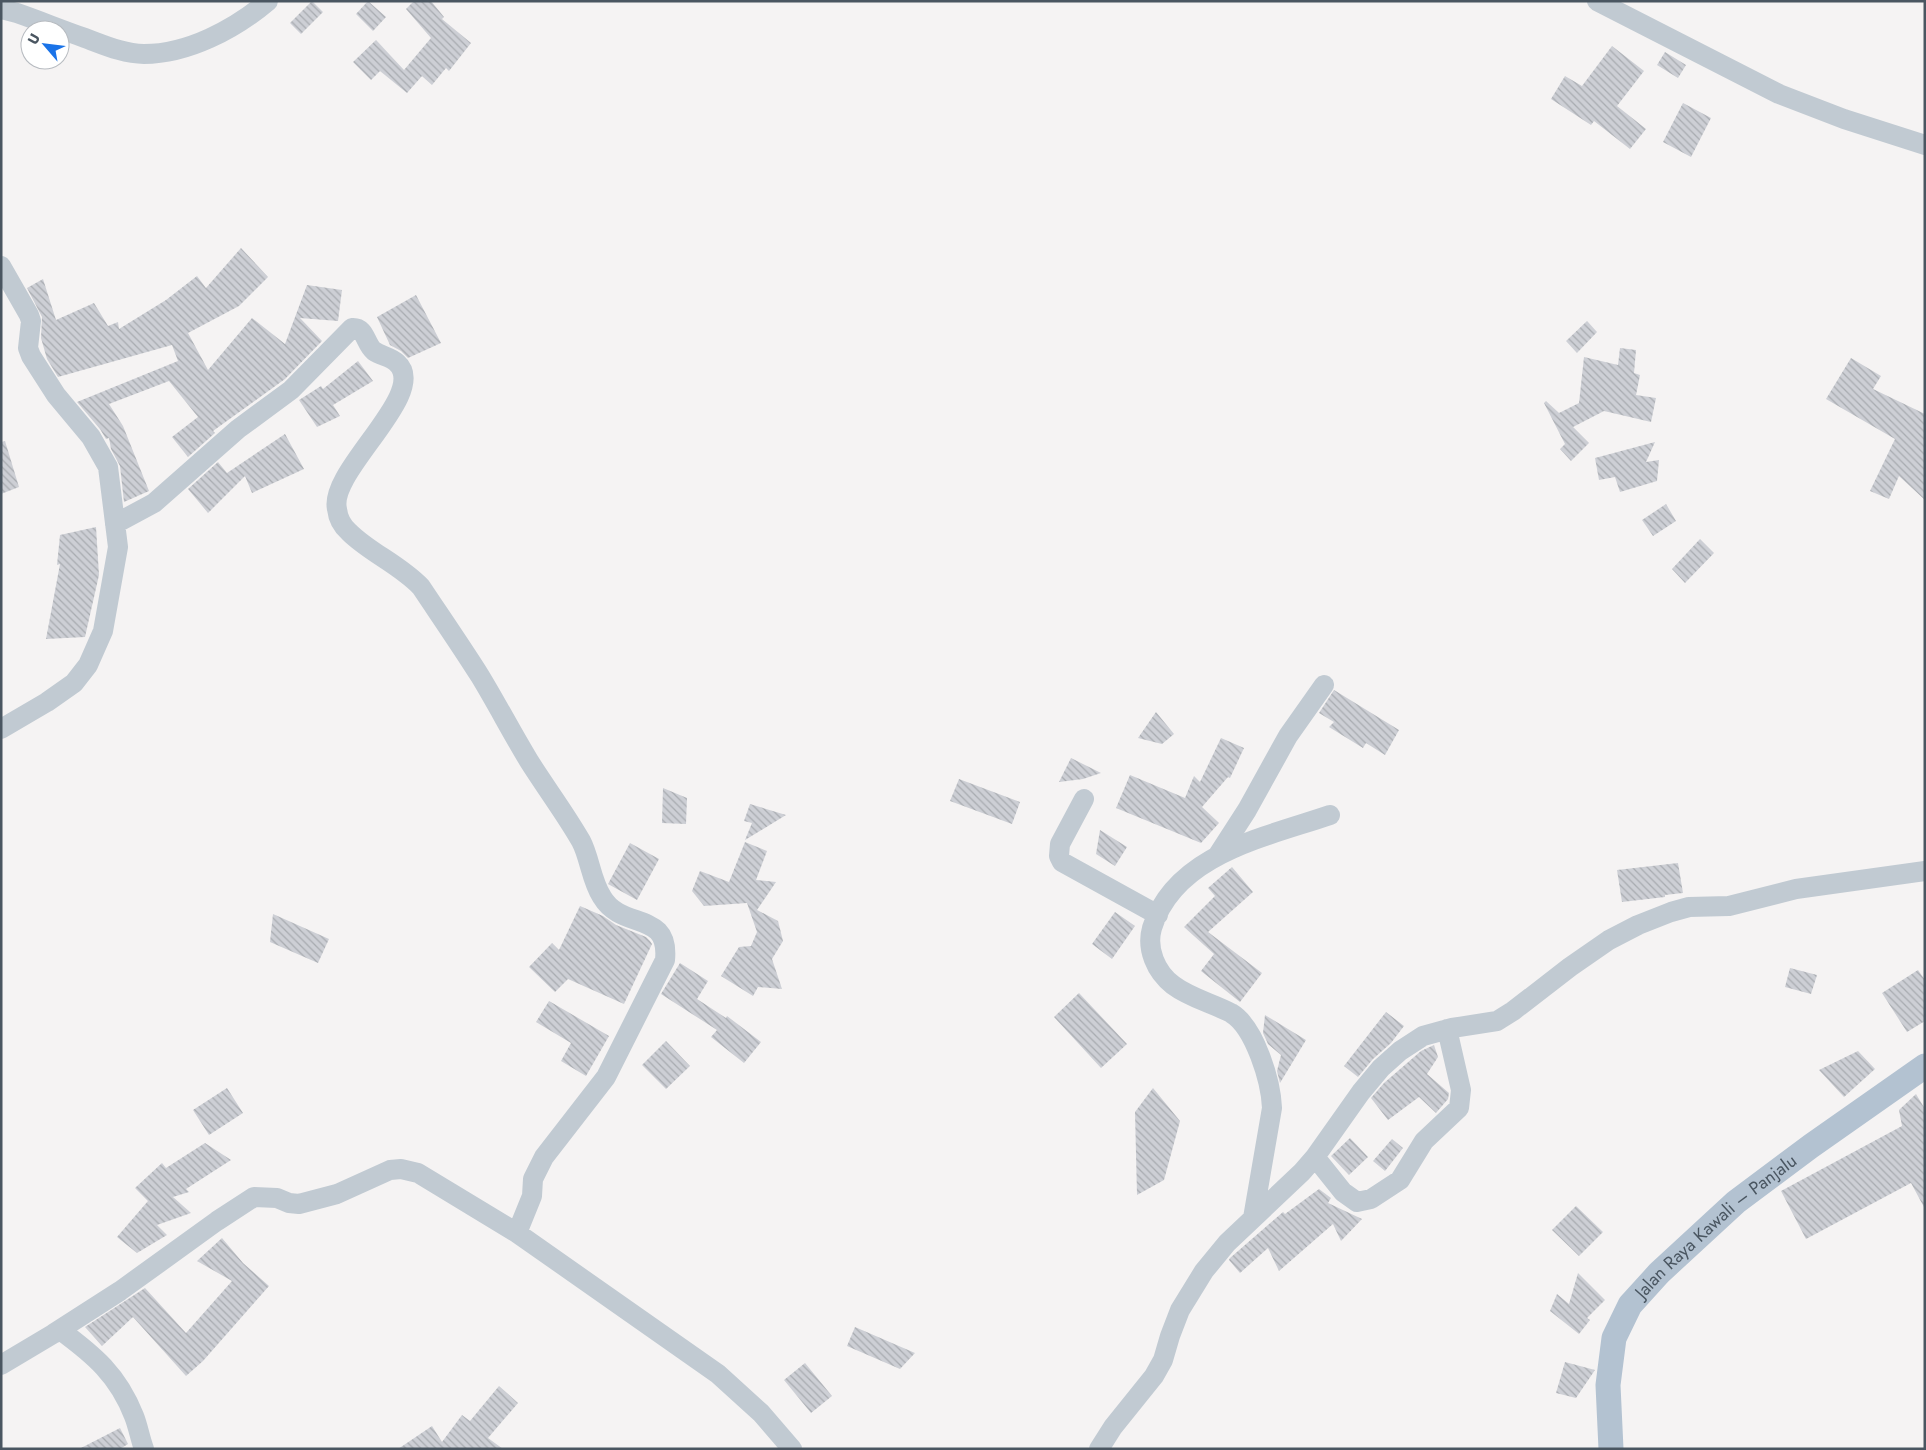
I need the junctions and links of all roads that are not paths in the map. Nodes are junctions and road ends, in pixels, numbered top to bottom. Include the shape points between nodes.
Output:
1 (268, 1) edge
2 (1597, 1) edge
3 (1, 10) edge
4 (1925, 145) edge
5 (1, 266) edge
6 (116, 524) junction
7 (1324, 685) dead end
8 (1, 729) edge
9 (1084, 800) dead end
10 (1330, 815) dead end
11 (1218, 855) junction
12 (1925, 871) edge
13 (1158, 915) junction
14 (1447, 1029) junction
15 (1925, 1066) edge
16 (1315, 1158) junction
17 (1253, 1218) junction
18 (517, 1233) junction
19 (60, 1330) junction
20 (1, 1365) edge
21 (144, 1449) edge
22 (792, 1449) edge
23 (1098, 1449) edge
24 (1610, 1449) edge

1 - 3 street via 213,37 176,50 143,54 116,50
2 - 4 street via 1779,94
5 - 6 street via 31,321 30,356 56,395 91,437 108,467
6 - 8 street via 118,547 103,631 88,665 74,683
6 - 18 street via 154,503 238,429 290,390 352,328 359,329 372,350 397,362 404,377 401,396 358,457 339,492 336,507 340,521 348,532 409,575 421,588 480,676 582,842 606,905 631,920 657,929 665,941 665,960 606,1077 544,1157 533,1179 532,1196
7 - 11 street via 1288,736
9 - 13 street via 1060,844 1062,862
10 - 11 street via 1240,844
11 - 13 street via 1179,883 1166,898
12 - 14 street via 1796,889 1729,906 1690,907 1671,912 1609,940 1497,1021
13 - 17 street via 1150,936 1150,952 1159,969 1172,984 1239,1018 1267,1077 1272,1108
14 - 16 street via 1423,1036 1381,1068
14 - 16 street via 1461,1090 1459,1108 1424,1141 1400,1180 1370,1199 1357,1202 1343,1192
15 - 24 main road, Jalan Raya Kawali – Panjalu via 1736,1202 1659,1273 1630,1305 1614,1338 1608,1385
16 - 17 street
17 - 23 street via 1204,1271 1180,1310 1163,1360 1154,1376
18 - 19 street via 418,1173 401,1169 390,1170 337,1194 310,1202 299,1204 277,1198 254,1197
18 - 22 street via 718,1374 761,1413
19 - 20 street
19 - 21 street via 91,1353 110,1373 135,1418

